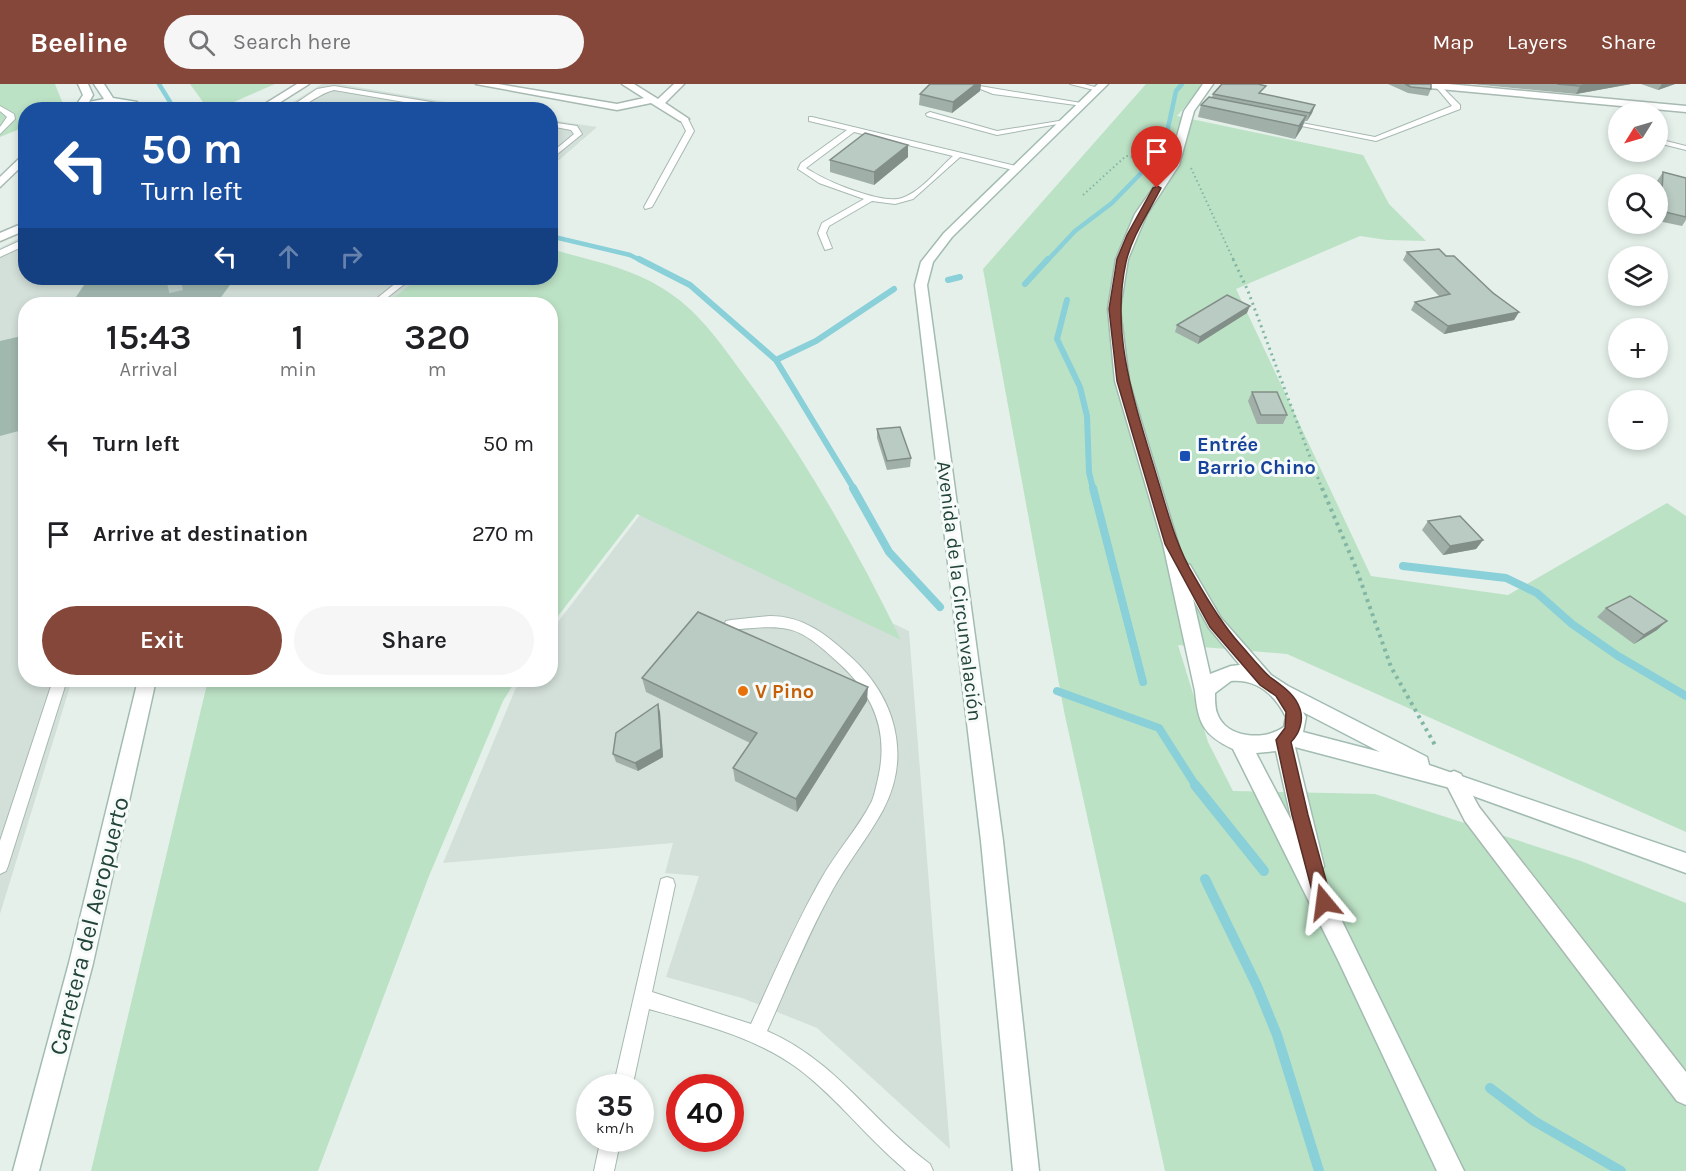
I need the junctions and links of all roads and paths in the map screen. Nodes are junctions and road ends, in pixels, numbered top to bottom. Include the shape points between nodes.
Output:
1 (83, 84) edge
2 (99, 84) edge
3 (304, 84) edge
4 (481, 84) edge
5 (627, 84) edge
6 (679, 84) edge
7 (972, 84) edge
8 (1074, 84) edge
9 (1208, 84) edge
10 (1418, 84) edge
11 (1101, 87) edge
12 (1440, 87) junction
13 (110, 101) junction
14 (84, 102) edge
15 (106, 102) edge
16 (128, 102) edge
17 (274, 102) edge
18 (302, 102) edge
19 (419, 102) edge
20 (654, 102) junction
21 (1083, 104) junction
22 (0, 108) edge
23 (1686, 109) edge
24 (930, 114) edge
25 (684, 119) joint
26 (812, 119) dead end
27 (1276, 120) edge
28 (1065, 122) junction
29 (558, 125) edge
30 (853, 129) junction
31 (0, 132) edge
32 (1668, 144) edge
33 (1686, 148) edge
34 (558, 151) edge
35 (958, 154) junction
36 (1167, 163) junction
37 (18, 164) edge
38 (1017, 169) junction
39 (0, 184) edge
40 (1083, 195) dead end
41 (873, 197) junction
42 (648, 207) dead end
43 (18, 229) edge
44 (0, 237) edge
45 (18, 245) edge
46 (828, 248) dead end
47 (0, 254) edge
48 (398, 285) edge
49 (383, 297) edge
50 (1171, 544) junction
51 (731, 625) edge
52 (1273, 686) junction
53 (58, 687) edge
54 (145, 687) edge
55 (1205, 691) junction
56 (1286, 739) junction
57 (1240, 743) junction
58 (1454, 780) junction
59 (1686, 863) edge
60 (0, 866) edge
61 (667, 885) dead end
62 (1329, 911) junction
63 (642, 998) junction
64 (755, 1035) junction
65 (625, 1074) edge
66 (1686, 1092) edge
67 (608, 1152) edge
68 (27, 1171) edge
69 (604, 1171) edge
70 (923, 1171) edge
71 (1026, 1171) edge
72 (1451, 1171) edge

1 - 14 street via 88,96
2 - 13 street
3 - 17 street
4 - 20 street via 617,108
5 - 20 street
6 - 20 street
7 - 21 lane via 993,92
8 - 11 lane
9 - 36 street
10 - 12 street
11 - 21 street, Avenida de la Circunvalación
12 - 23 street
12 - 27 lane via 1457,107 1376,139
13 - 15 street
13 - 16 street
18 - 19 lane via 334,88
20 - 25 street
21 - 28 street, Avenida de la Circunvalación
22 - 31 lane via 11,119
24 - 28 lane via 997,133
25 - 42 lane via 690,131
26 - 30 lane
28 - 38 street, Avenida de la Circunvalación
29 - 34 lane via 574,128 578,134
30 - 35 lane
30 - 41 lane via 802,169 827,183
32 - 33 lane
35 - 38 lane
35 - 41 lane via 908,198 894,202
36 - 40 path via 1126,156
36 - 50 street via 1122,259 1114,309 1122,381
36 - 58 path via 1193,169 1248,291 1391,667
37 - 39 street
38 - 71 street, Avenida de la Circunvalación via 936,248 927,262 921,285 992,841
41 - 46 lane via 825,225 822,233
43 - 44 street
45 - 47 lane
48 - 49 lane
50 - 52 street via 1215,623
50 - 55 street
51 - 64 lane via 778,620 795,621 809,629 862,674 879,697 889,722 891,747 878,804 825,888
52 - 55 street via 1244,674 1222,676
52 - 56 street via 1294,711 1295,721
52 - 58 street
53 - 60 lane
54 - 68 street, Carretera del Aeropuerto via 81,963
55 - 57 street via 1206,714 1214,725
56 - 57 street via 1266,747
56 - 58 street
56 - 62 street via 1300,815
57 - 62 street
58 - 59 street
58 - 66 street via 1472,814
61 - 63 lane
62 - 72 street
63 - 64 lane
63 - 65 lane
64 - 70 lane via 798,1057 825,1078
67 - 69 lane

